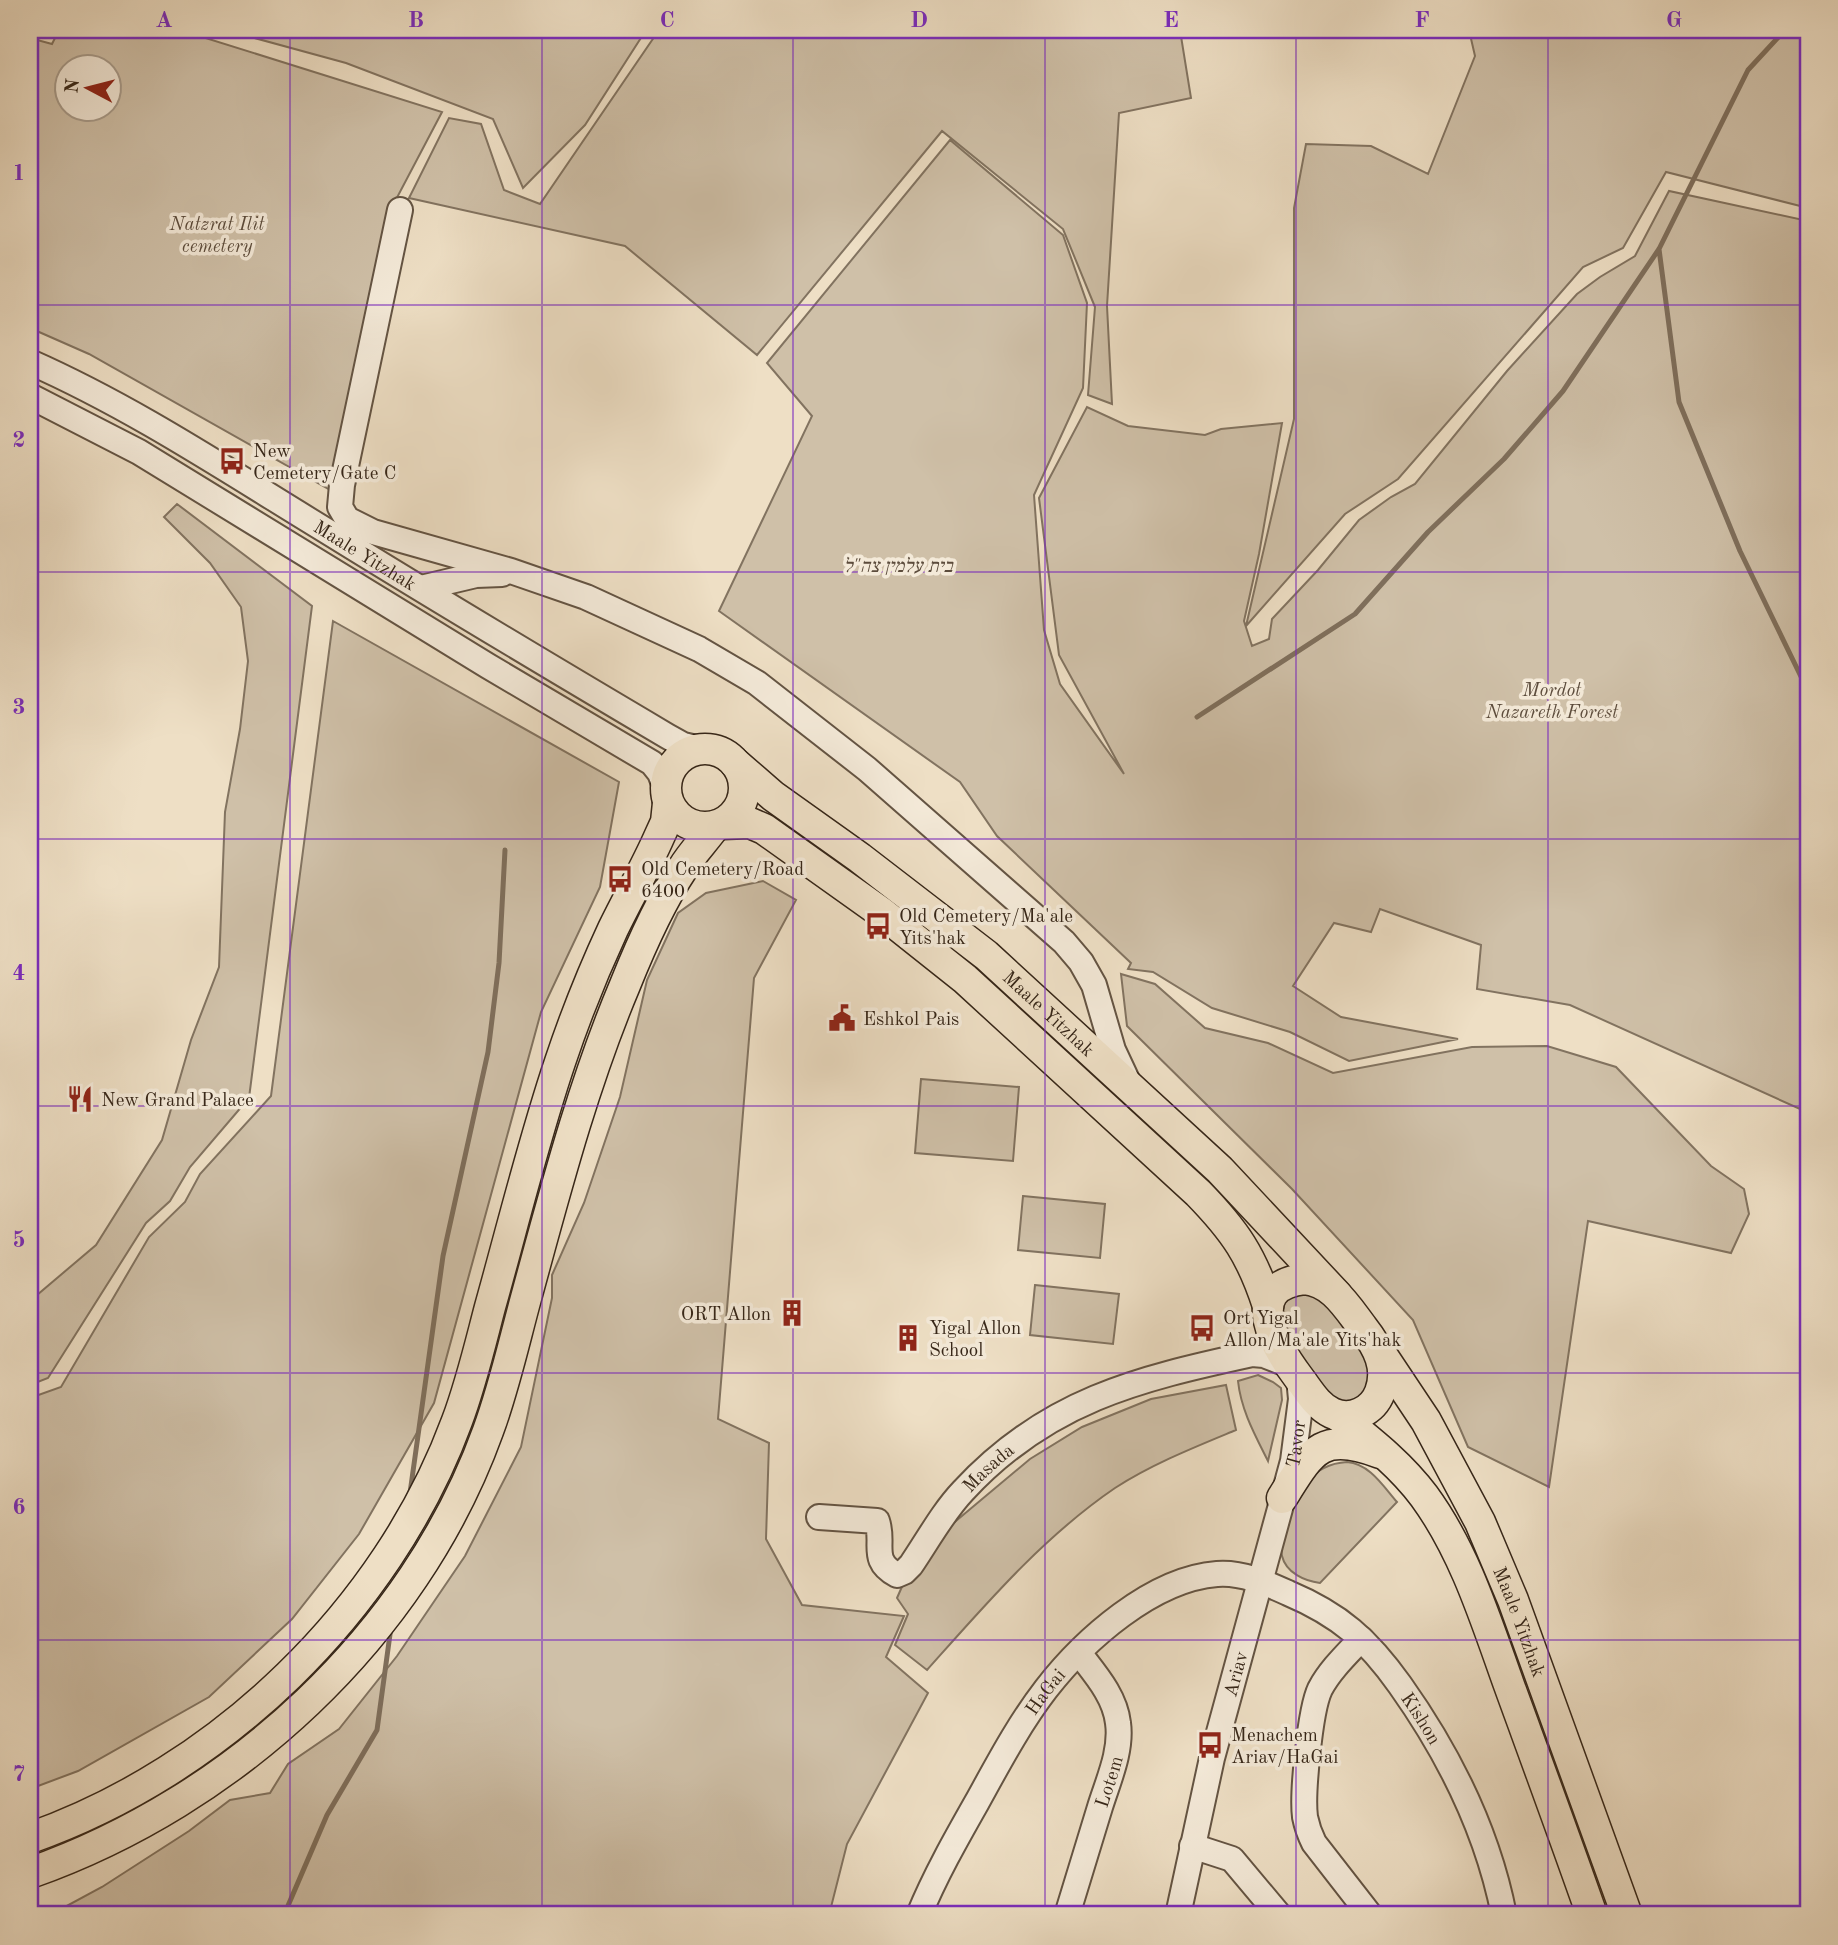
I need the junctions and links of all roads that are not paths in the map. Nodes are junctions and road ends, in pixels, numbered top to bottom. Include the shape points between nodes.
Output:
1 (400, 210) dead end
2 (30, 347) edge
3 (30, 362) edge
4 (30, 396) edge
5 (179, 440) junction
6 (517, 573) junction
7 (421, 588) junction
8 (701, 749) junction
9 (735, 763) junction
10 (667, 796) junction
11 (718, 825) junction
12 (1131, 1088) junction
13 (1337, 1295) junction
14 (1267, 1312) junction
15 (1376, 1346) junction
16 (1224, 1360) junction
17 (1294, 1371) junction
18 (1335, 1414) junction
19 (1387, 1455) junction
20 (1285, 1486) junction
21 (819, 1517) dead end
22 (1261, 1580) junction
23 (1361, 1639) junction
24 (1079, 1653) junction
25 (30, 1838) edge
26 (1192, 1846) junction
27 (30, 1872) edge
28 (919, 1915) edge
29 (1067, 1915) edge
30 (1178, 1915) edge
31 (1279, 1915) edge
32 (1370, 1915) edge
33 (1504, 1915) edge
34 (1592, 1915) edge
35 (1628, 1915) edge

1 - 6 street via 340,507 347,519 373,532
2 - 5 street via 105,382
3 - 5 street, Maale Yitzhak
4 - 10 street, Maale Yitzhak via 139,452 652,763
5 - 7 street, Maale Yitzhak
6 - 7 street via 476,575
6 - 12 street via 586,597 699,649 757,683 848,754 1082,962
7 - 8 street, Maale Yitzhak via 667,736
8 - 9 main road via 713,750
8 - 10 main road via 679,758 667,778
9 - 11 main road via 743,796 732,817
9 - 12 main road, Maale Yitzhak via 956,930
10 - 11 main road via 674,812 692,825
10 - 25 main road via 666,822 613,930 543,1115 462,1406 435,1474 404,1528 357,1598 315,1646 214,1740 119,1799
11 - 14 main road, Maale Yitzhak via 750,823 764,829 965,979 1223,1218 1251,1259
11 - 27 main road via 675,880 606,1030 574,1125 488,1430 464,1488 400,1594 317,1692 233,1766 134,1827
12 - 13 main road, Maale Yitzhak via 1220,1170
13 - 14 main road via 1315,1280 1294,1280 1276,1292
13 - 15 main road
14 - 16 street, Masada via 1252,1346
14 - 17 main road via 1274,1339
15 - 18 main road via 1384,1368 1377,1398 1363,1412
15 - 35 main road, Maale Yitzhak via 1426,1421 1480,1522
16 - 17 street, Masada via 1264,1355
16 - 21 street, Masada via 1124,1386 1047,1422 993,1461 961,1492 911,1565 897,1575 881,1562 877,1521
17 - 18 main road via 1313,1397
17 - 20 street, Tavor via 1301,1399
18 - 19 main road, Maale Yitzhak
18 - 20 street, Tavor via 1311,1429
19 - 20 main road via 1358,1445 1330,1444 1317,1450
19 - 34 main road, Maale Yitzhak via 1439,1518 1466,1573
20 - 22 street, Ariav
22 - 23 street, Kishon via 1330,1613
22 - 24 street, HaGai via 1221,1574 1183,1581 1126,1612
22 - 26 street, Ariav
23 - 32 street via 1332,1670 1317,1696 1304,1801 1314,1843
23 - 33 street, Kishon via 1417,1709 1460,1785 1482,1837
24 - 28 street, HaGai via 1022,1725 954,1843
24 - 29 street, Lotem via 1103,1683 1118,1722 1118,1741
26 - 30 street, Ariav
26 - 31 street via 1232,1859

